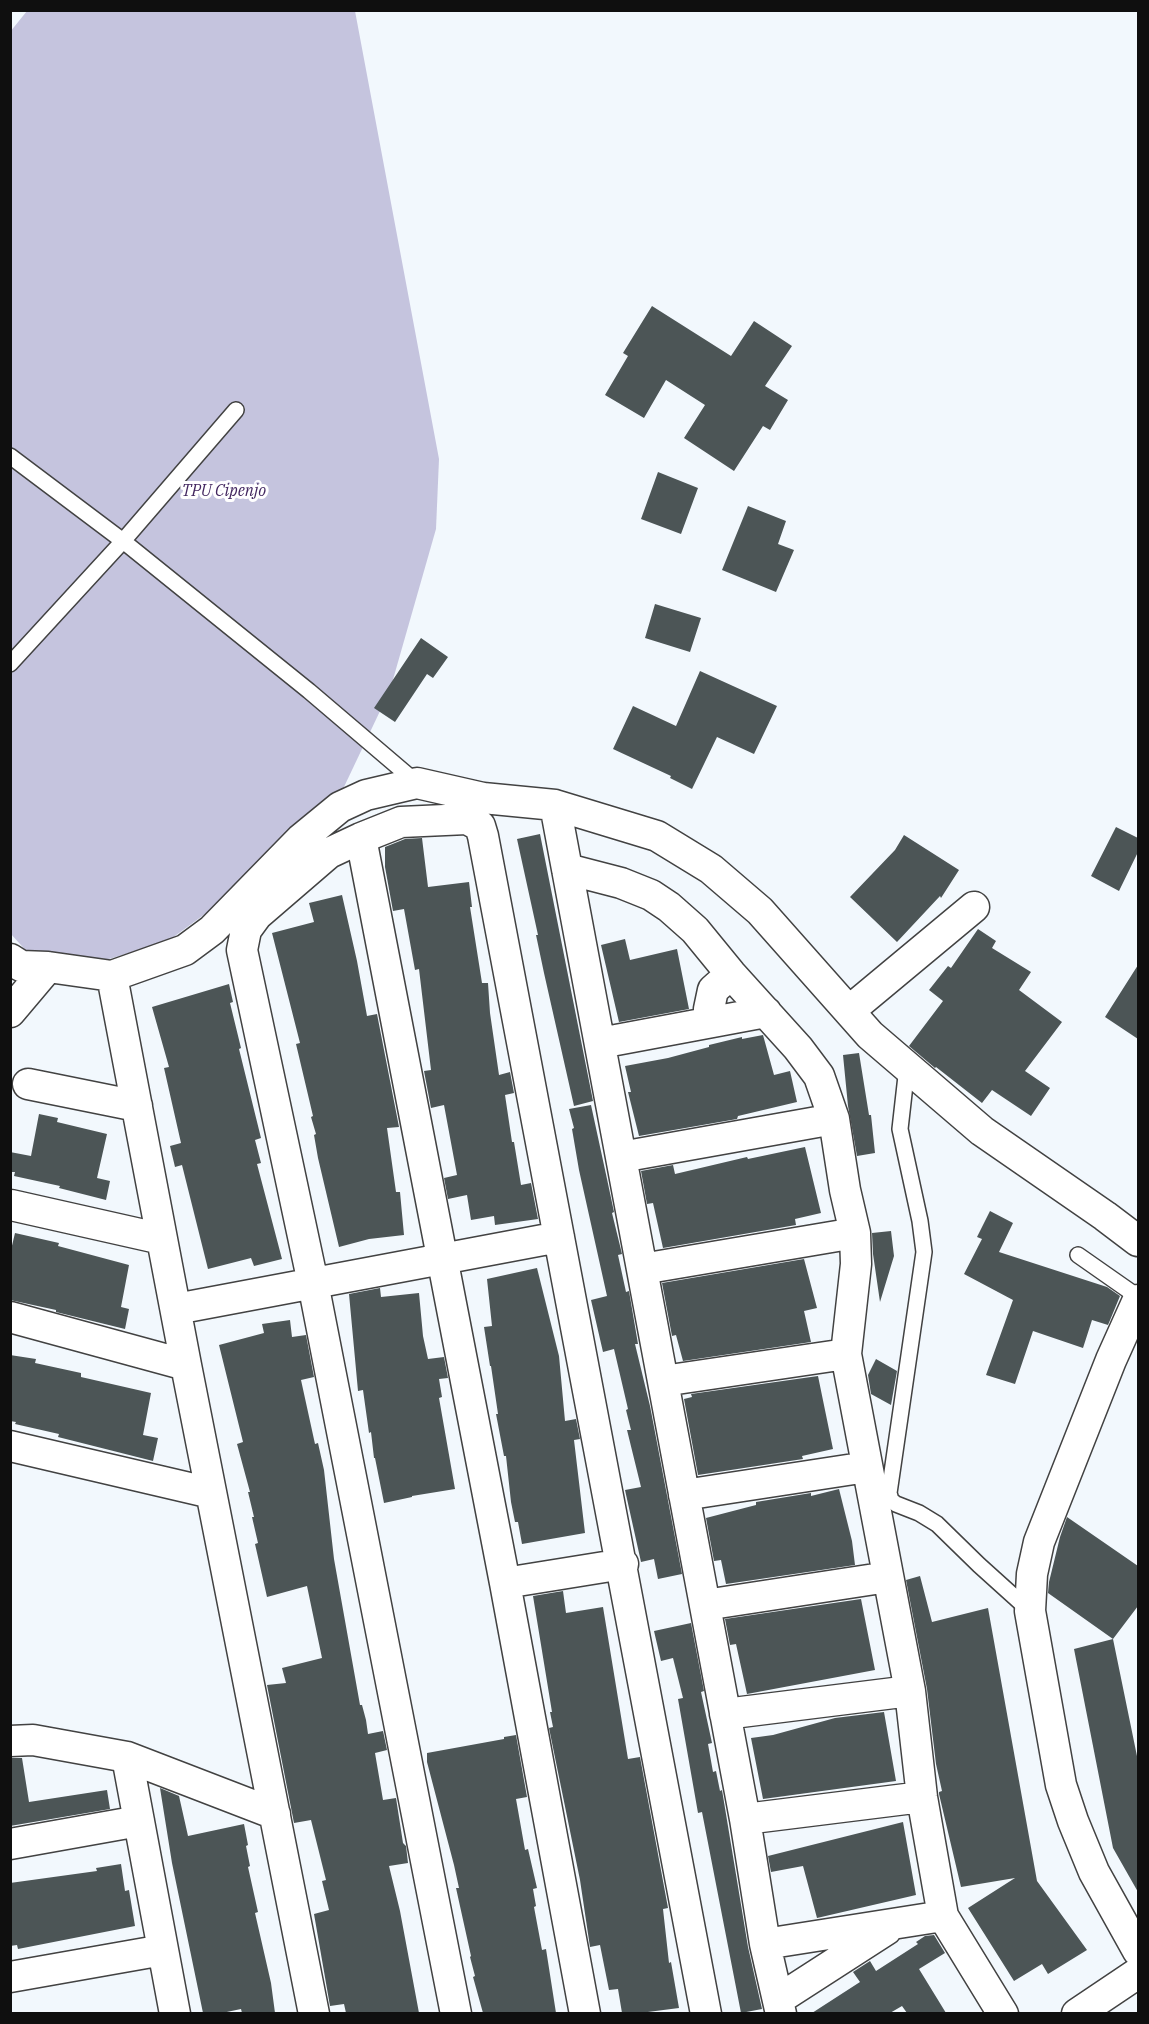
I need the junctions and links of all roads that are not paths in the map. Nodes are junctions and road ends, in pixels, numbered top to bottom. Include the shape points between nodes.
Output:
1 (236, 410) dead end
2 (10, 456) edge
3 (123, 541) junction
4 (10, 664) edge
5 (417, 783) junction
6 (555, 805) junction
7 (361, 838) junction
8 (567, 869) junction
9 (974, 907) dead end
10 (10, 959) edge
11 (48, 967) junction
12 (731, 974) junction
13 (112, 976) junction
14 (849, 1011) junction
15 (10, 1012) edge
16 (766, 1012) junction
17 (712, 1022) junction
18 (600, 1043) junction
19 (907, 1067) junction
20 (28, 1084) dead end
21 (136, 1106) junction
22 (834, 1119) junction
23 (621, 1157) junction
24 (11, 1205) edge
25 (855, 1233) junction
26 (559, 1237) junction
27 (162, 1239) junction
28 (1138, 1241) edge
29 (1078, 1256) dead end
30 (441, 1259) junction
31 (642, 1269) junction
32 (313, 1283) junction
33 (1138, 1299) edge
34 (176, 1309) junction
35 (10, 1317) edge
36 (846, 1354) junction
37 (186, 1365) junction
38 (663, 1381) junction
39 (10, 1446) edge
40 (867, 1467) junction
41 (211, 1493) junction
42 (684, 1495) junction
43 (623, 1564) junction
44 (888, 1577) junction
45 (505, 1583) junction
46 (705, 1605) junction
47 (1030, 1611) junction
48 (910, 1691) junction
49 (725, 1714) junction
50 (10, 1741) edge
51 (127, 1756) junction
52 (922, 1797) junction
53 (275, 1814) junction
54 (745, 1819) junction
55 (139, 1821) junction
56 (10, 1844) edge
57 (943, 1916) junction
58 (894, 1925) junction
59 (765, 1944) junction
60 (163, 1950) junction
61 (1138, 1952) edge
62 (1138, 1973) edge
63 (10, 1977) edge
64 (780, 2006) edge
65 (993, 2010) edge
66 (175, 2013) edge
67 (314, 2013) edge
68 (456, 2013) edge
69 (585, 2013) edge
70 (706, 2013) edge
71 (1077, 2013) edge

1 - 3 lane
2 - 3 lane
3 - 4 lane
3 - 5 lane
5 - 6 street via 483,798
5 - 13 street via 366,795 340,807 301,839 212,930 185,950
6 - 8 street
6 - 14 street via 657,836 711,869 760,911
7 - 26 street via 401,822 467,819 480,826
7 - 30 street
7 - 32 street via 329,854 256,915 246,930 242,950
8 - 12 street via 651,895 695,930
8 - 18 street
9 - 14 street
10 - 11 street via 21,966
11 - 13 street
11 - 15 street
12 - 16 street
12 - 17 street via 713,990 709,1009
13 - 21 street
14 - 19 street
16 - 17 street
16 - 22 street via 819,1076
17 - 18 street
18 - 23 street
19 - 28 street via 982,1131
19 - 47 lane via 900,1129 924,1252 889,1493 896,1504 937,1524
20 - 21 street
21 - 27 street
22 - 23 street
22 - 25 street
23 - 31 street
24 - 27 street
25 - 31 street
25 - 36 street via 856,1264
26 - 30 street
26 - 43 street
27 - 34 street
29 - 33 lane
30 - 32 street
30 - 45 street
31 - 38 street
32 - 34 street
32 - 68 street
33 - 47 street via 1039,1542
34 - 37 street
35 - 37 street
36 - 38 street
36 - 40 street
37 - 41 street
38 - 42 street
39 - 41 street
40 - 42 street
40 - 44 street
41 - 53 street
42 - 46 street
43 - 45 street
43 - 70 street
44 - 46 street
44 - 48 street
45 - 69 street
46 - 49 street
47 - 61 street via 1061,1785 1094,1872
48 - 49 street
48 - 52 street
49 - 54 street
50 - 51 street via 33,1740
51 - 53 street
51 - 55 street
52 - 54 street
52 - 57 street
53 - 67 street
54 - 59 street
55 - 56 street
55 - 60 street
57 - 58 street
57 - 65 street
58 - 59 street
58 - 64 street
59 - 64 street
60 - 63 street
60 - 66 street
62 - 71 street

